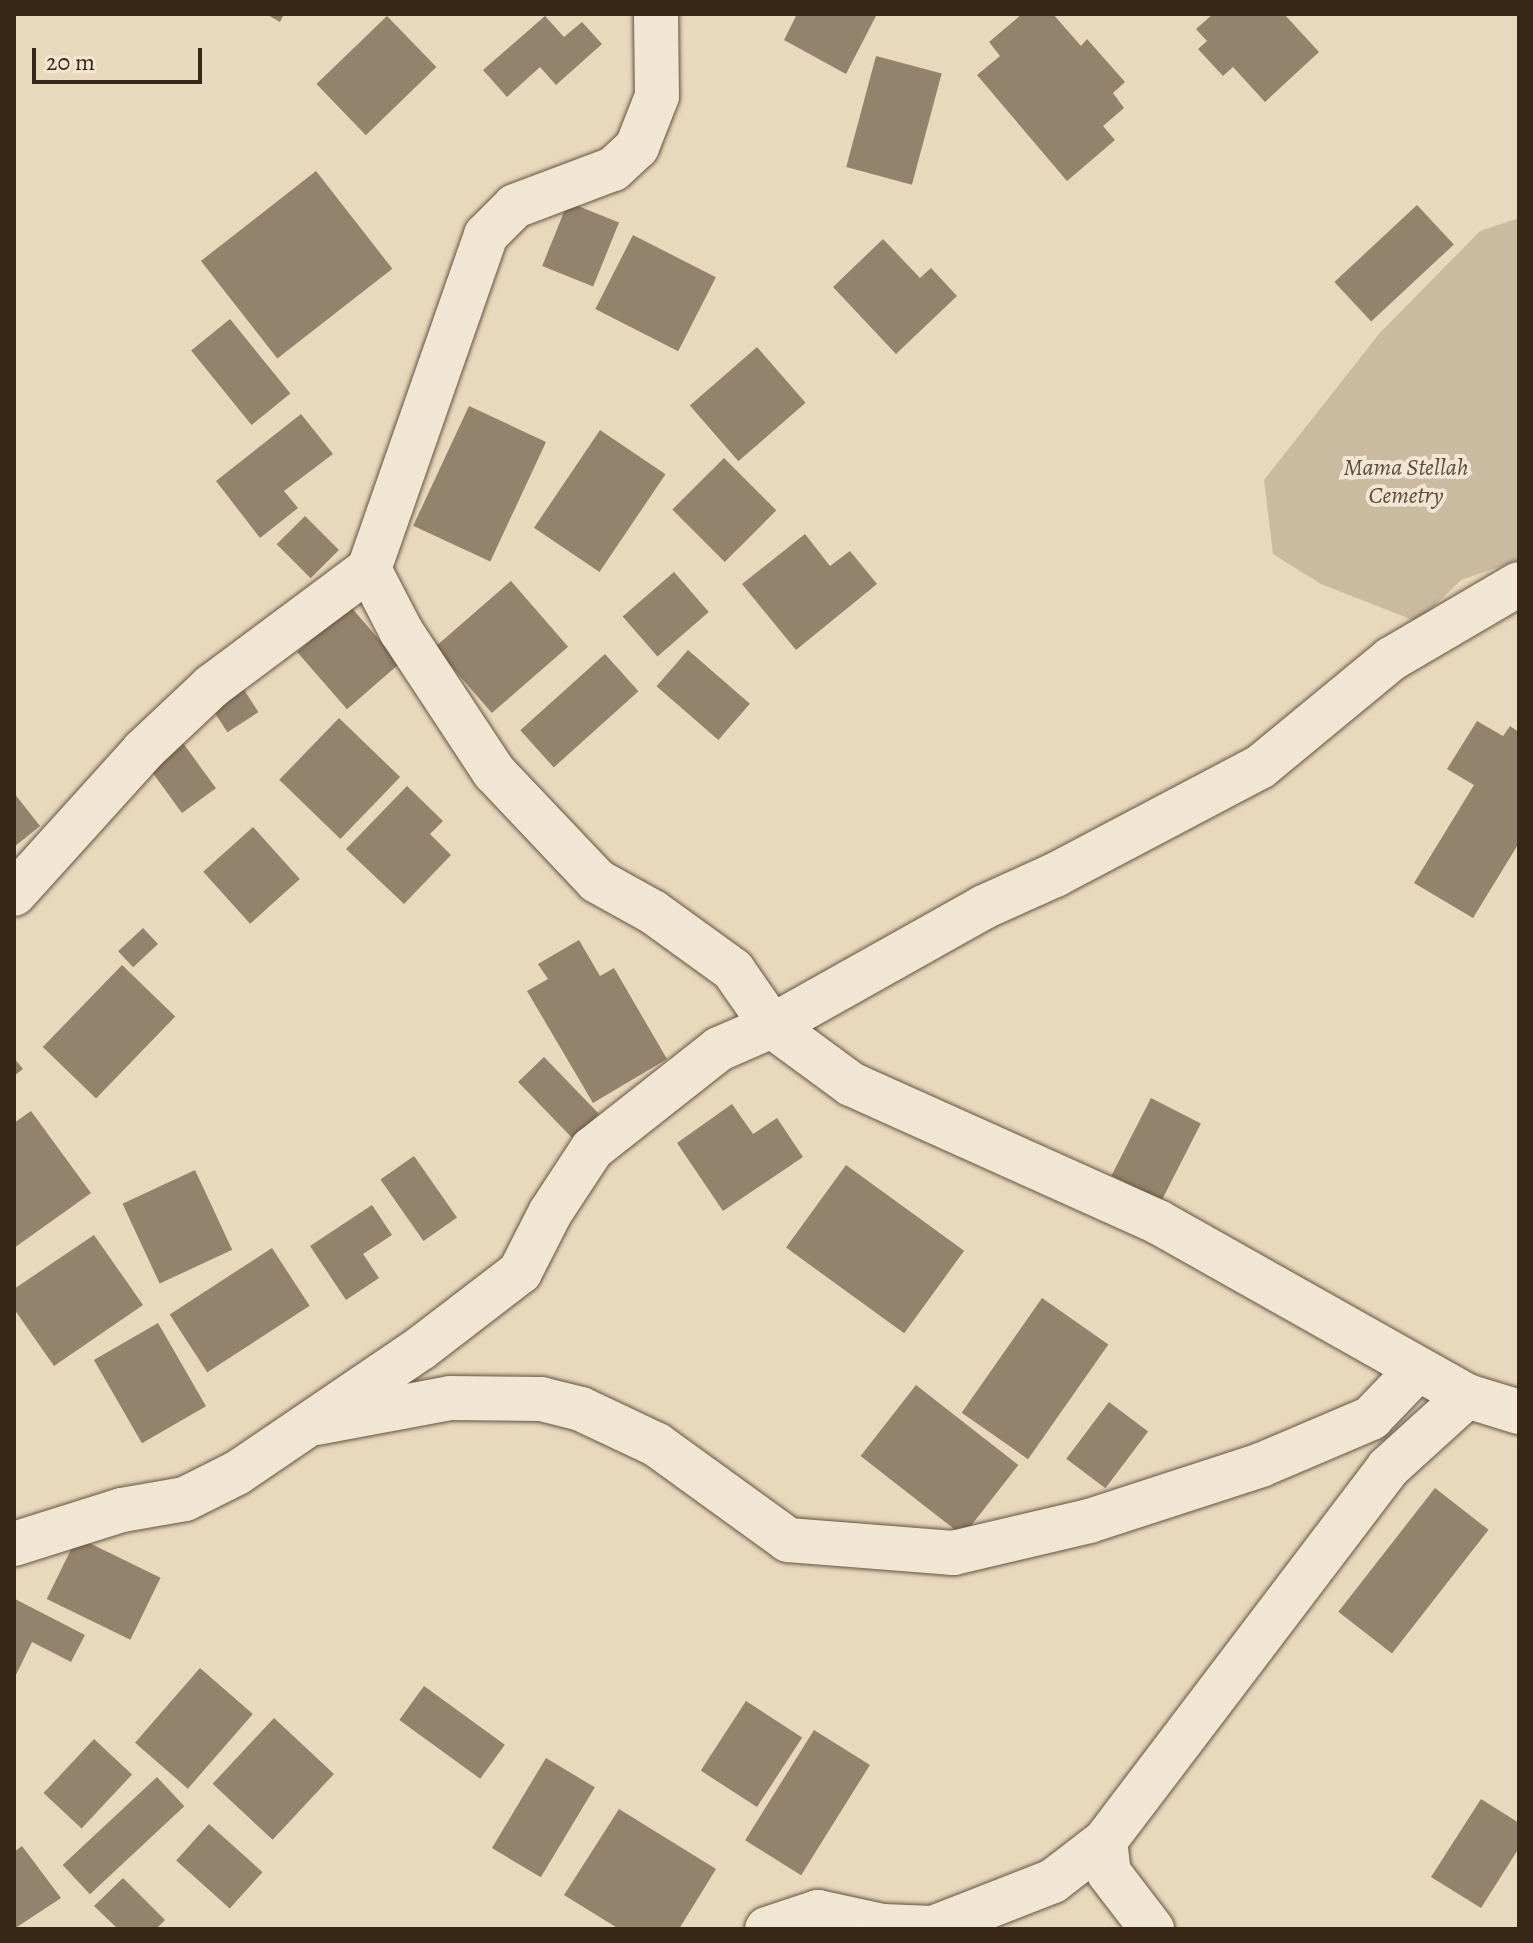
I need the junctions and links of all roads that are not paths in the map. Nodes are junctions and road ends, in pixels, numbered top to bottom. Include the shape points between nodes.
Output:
1 (656, 14) edge
2 (369, 569) junction
3 (1519, 584) edge
4 (14, 894) edge
5 (772, 1026) junction
6 (1418, 1369) junction
7 (1467, 1396) junction
8 (1519, 1412) edge
9 (303, 1425) junction
10 (14, 1544) edge
11 (1105, 1841) junction
12 (767, 1929) edge
13 (1152, 1929) edge

1 - 2 street via 657,96 637,147 613,169 515,206 486,235
2 - 4 street via 212,686 143,751
2 - 5 street via 401,631 494,772 597,881 653,912 733,970
3 - 5 street via 1391,659 1260,767 984,907
5 - 6 street via 851,1084 1158,1222
5 - 9 street via 719,1049 625,1119 592,1149 520,1272 421,1348
6 - 7 street
6 - 9 street via 1371,1418 1261,1465 1089,1521 953,1553 788,1540 657,1445 581,1409 541,1399 450,1398
7 - 8 street
7 - 11 street via 1388,1468
9 - 10 street via 237,1473 185,1499 122,1510
11 - 12 street via 1053,1881 933,1928 883,1926 818,1912
11 - 13 street via 1109,1873

